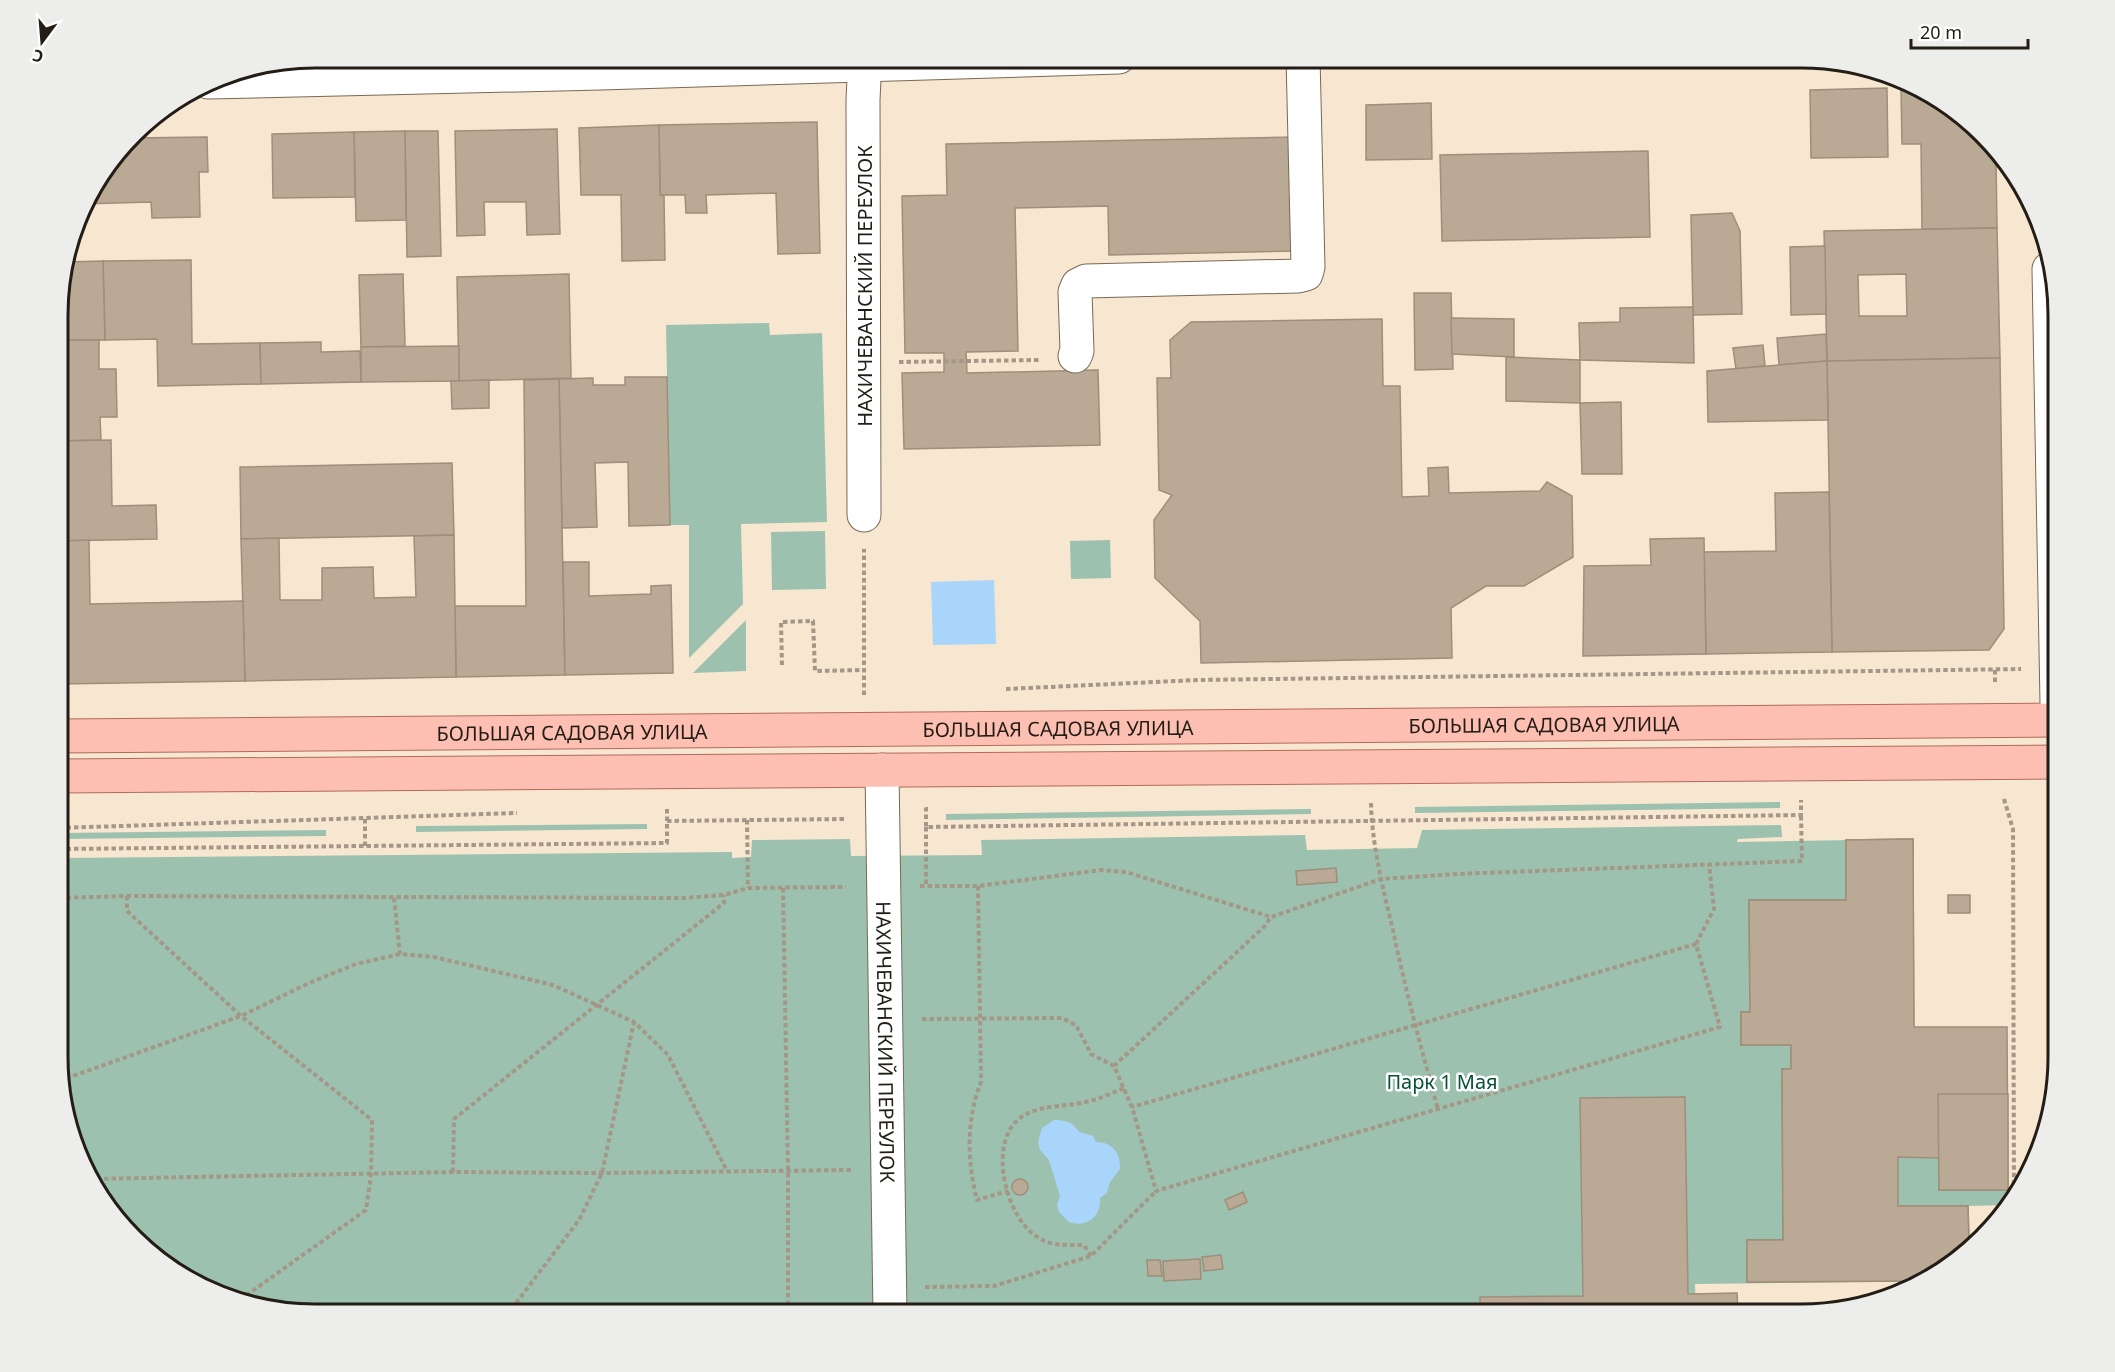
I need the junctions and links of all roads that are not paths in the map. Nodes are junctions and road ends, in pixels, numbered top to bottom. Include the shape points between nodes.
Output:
1 (532, 68) edge
2 (864, 68) edge
3 (1303, 68) edge
4 (236, 81) edge
5 (1075, 356) road end
6 (864, 515) road end
7 (2048, 720) edge
8 (68, 736) edge
9 (2048, 762) edge
10 (882, 770) junction
11 (68, 776) edge
12 (890, 1301) edge

1 - 4 street
2 - 6 street, НАХИЧЕВАНСКИЙ ПЕРЕУЛОК
3 - 5 street via 1306,274 1086,281 1078,285 1076,292
7 - 8 main road, БОЛЬШАЯ САДОВАЯ УЛИЦА
9 - 10 main road, БОЛЬШАЯ САДОВАЯ УЛИЦА
10 - 11 main road, БОЛЬШАЯ САДОВАЯ УЛИЦА
10 - 12 street, НАХИЧЕВАНСКИЙ ПЕРЕУЛОК

